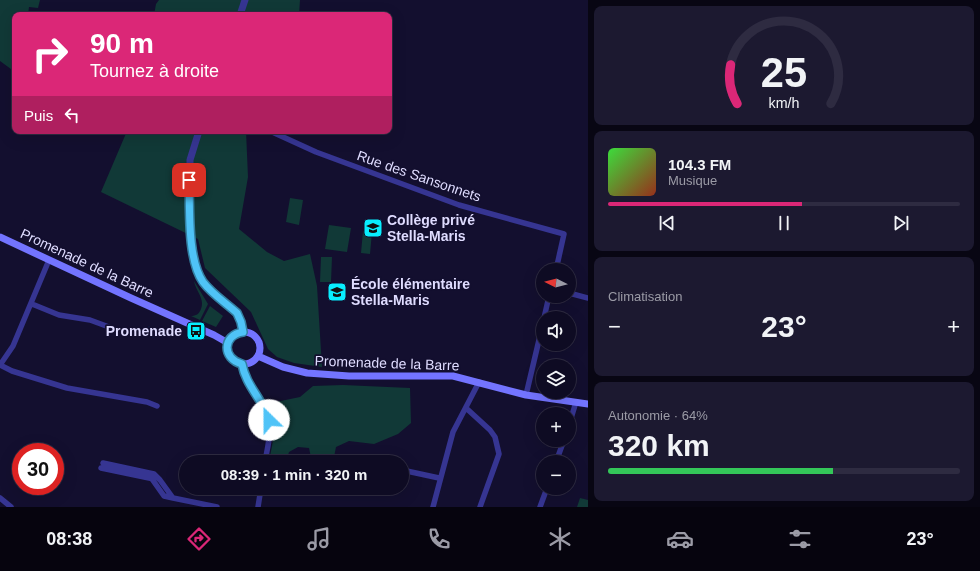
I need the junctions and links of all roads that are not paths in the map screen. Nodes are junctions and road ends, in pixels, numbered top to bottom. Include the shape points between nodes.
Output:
1 (245, 0) edge
2 (241, 12) edge
3 (198, 134) edge
4 (277, 134) edge
5 (0, 237) edge
6 (50, 260) junction
7 (558, 263) edge
8 (576, 295) edge
9 (588, 298) edge
10 (32, 304) junction
11 (109, 327) dead end
12 (243, 332) junction
13 (228, 343) junction
14 (536, 351) edge
15 (258, 356) junction
16 (242, 364) junction
17 (0, 365) edge
18 (479, 382) junction
19 (526, 395) junction
20 (576, 402) junction
21 (588, 404) edge
22 (158, 406) dead end
23 (574, 407) edge
24 (466, 408) junction
25 (266, 455) edge
26 (102, 465) dead end
27 (409, 472) edge
28 (439, 478) junction
29 (260, 495) edge
30 (544, 495) edge
31 (0, 498) edge
32 (11, 507) edge
33 (217, 507) edge
34 (258, 507) edge
35 (432, 507) edge
36 (480, 507) edge
37 (540, 507) edge

1 - 2 street
3 - 12 street via 190,160 192,251 203,282 237,313
4 - 7 street, Rue des Sansonnets via 316,152 459,205 564,234
5 - 6 main road, Promenade de la Barre
6 - 10 street
6 - 13 main road, Promenade de la Barre
8 - 9 street
10 - 11 street via 58,315 90,320
10 - 17 street via 13,346
12 - 13 main road via 234,335
12 - 15 main road via 252,334 259,342
13 - 16 main road via 230,357
14 - 19 street
15 - 16 main road via 251,362
15 - 18 main road, Promenade de la Barre via 283,367 316,374 446,376
16 - 25 street via 244,375 263,404 269,420
17 - 22 street via 67,388
18 - 19 main road, Promenade de la Barre
18 - 24 street
19 - 20 main road, Promenade de la Barre
20 - 21 main road, Promenade de la Barre
20 - 23 street
24 - 28 street via 453,432
24 - 36 street via 490,430 499,449
26 - 33 street via 154,474 173,498
27 - 28 street
28 - 35 street
29 - 34 street
30 - 37 street
31 - 32 street

